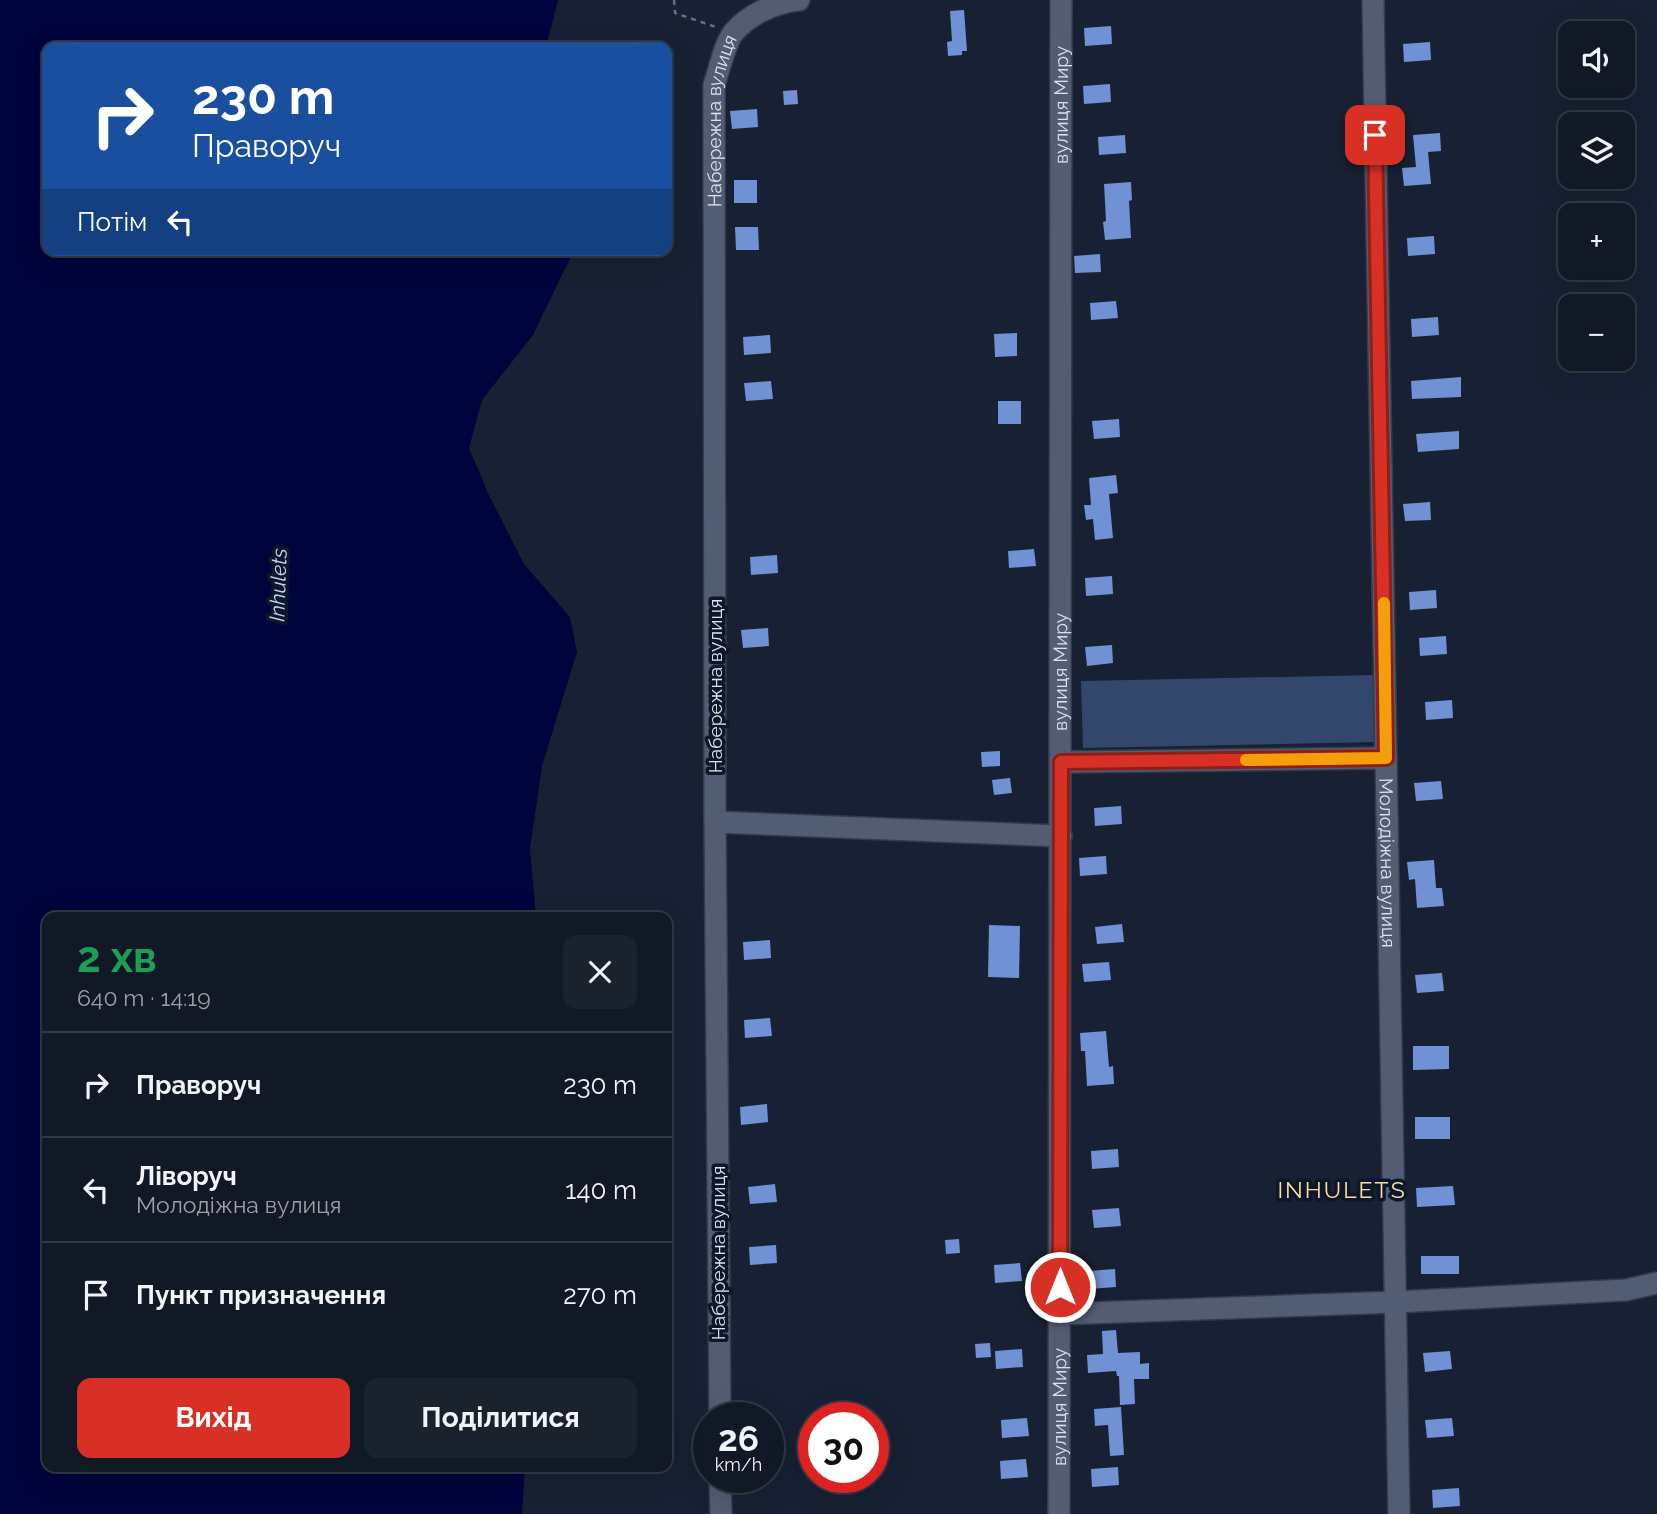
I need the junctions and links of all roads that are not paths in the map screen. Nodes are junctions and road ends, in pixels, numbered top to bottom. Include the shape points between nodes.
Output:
1 (799, 0) edge
2 (1061, 0) edge
3 (1373, 0) edge
4 (1386, 758) junction
5 (1061, 762) junction
6 (715, 822) junction
7 (1061, 836) junction
8 (1657, 1283) edge
9 (1396, 1302) junction
10 (1060, 1314) junction
11 (720, 1402) edge
12 (720, 1493) edge
13 (720, 1514) edge
14 (1059, 1514) edge
15 (1399, 1514) edge

1 - 6 street, Набережна вулиця via 766,9 732,33 714,85
2 - 5 street, вулиця Миру
3 - 4 street, Молодіжна вулиця
4 - 5 street
4 - 9 street, Молодіжна вулиця
5 - 7 street, вулиця Миру
6 - 7 street
6 - 11 street, Набережна вулиця
7 - 10 street, вулиця Миру
8 - 9 street via 1626,1290
9 - 10 street
9 - 15 street, Молодіжна вулиця
10 - 14 street, вулиця Миру
12 - 13 street

